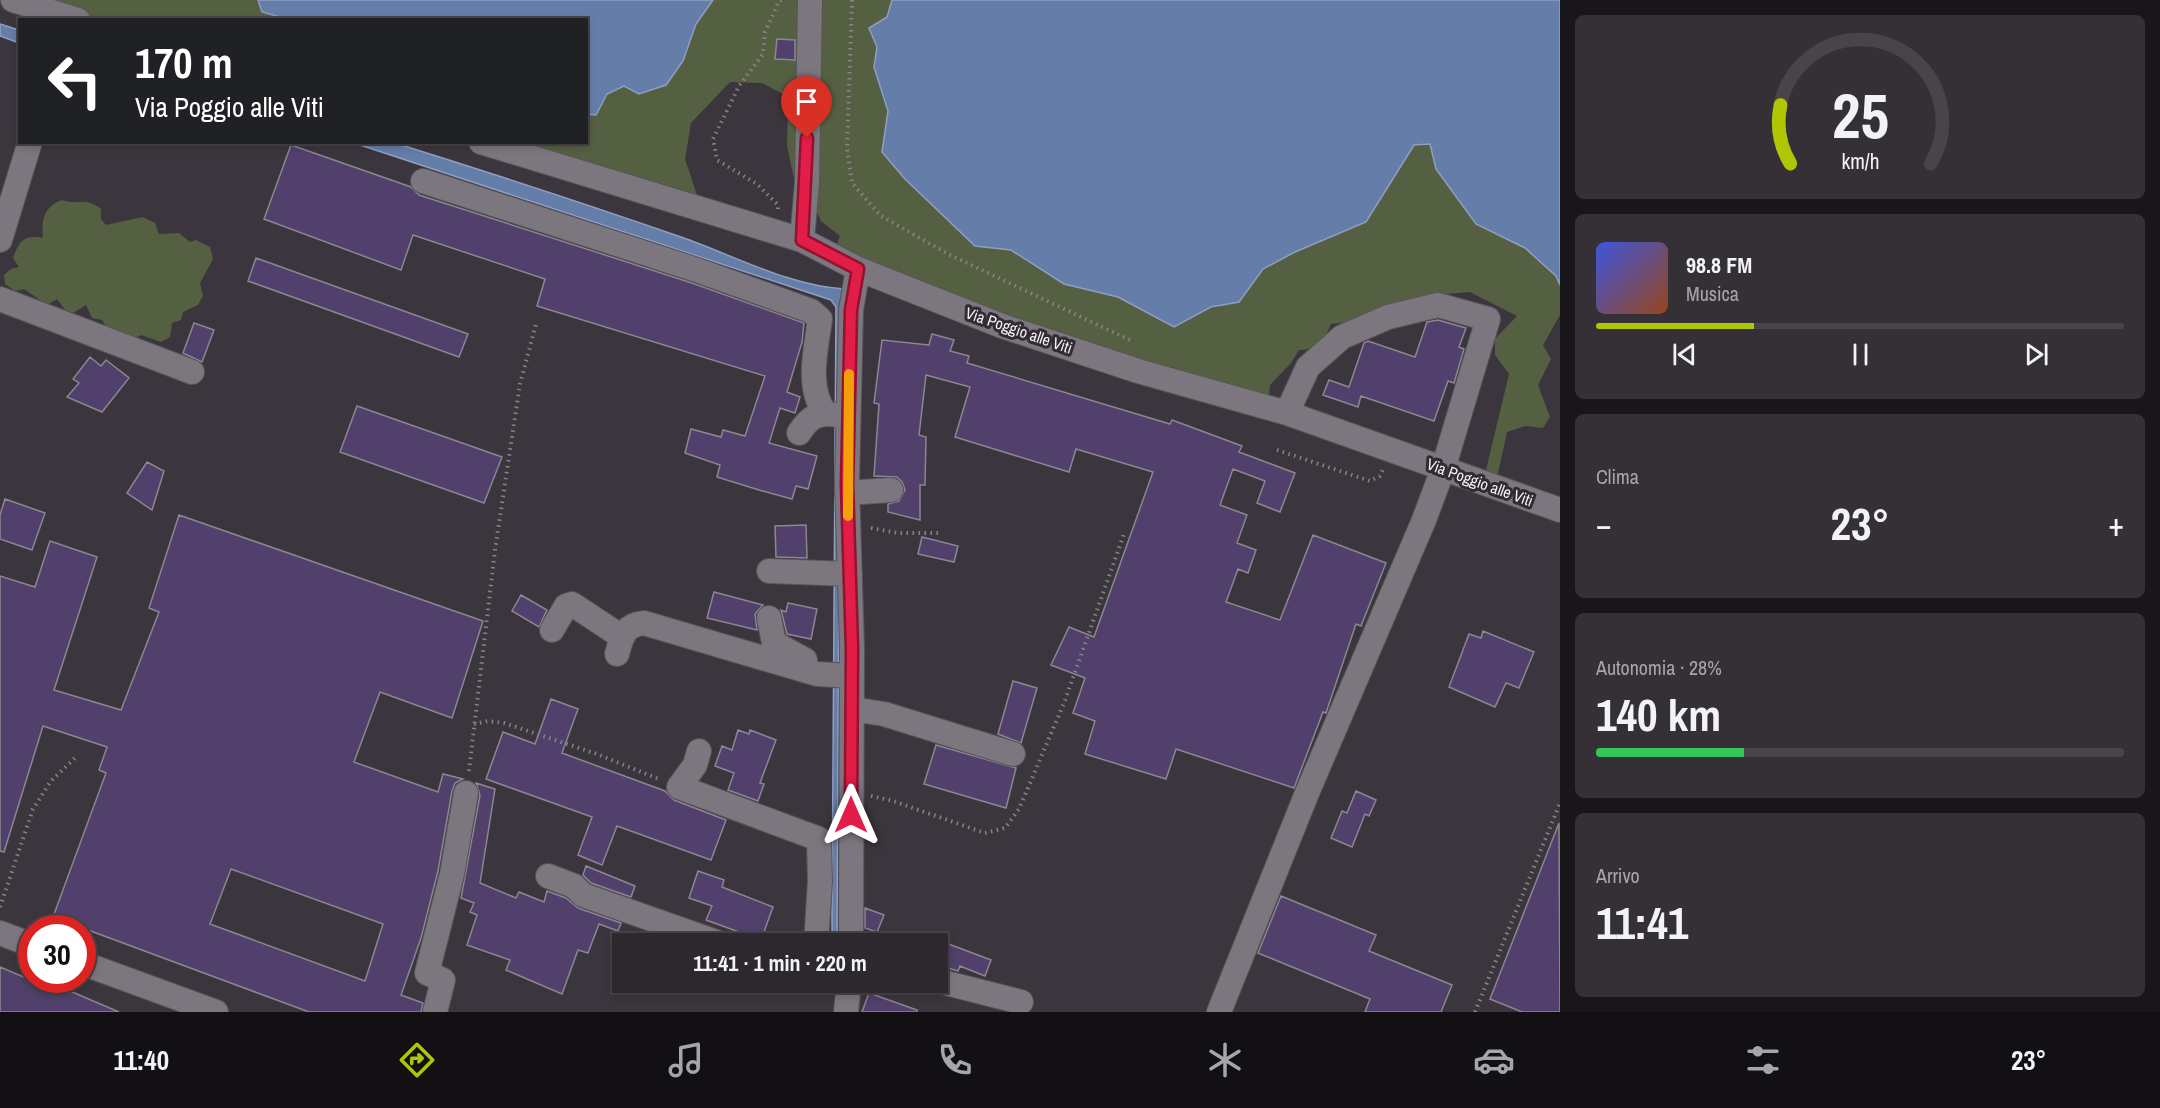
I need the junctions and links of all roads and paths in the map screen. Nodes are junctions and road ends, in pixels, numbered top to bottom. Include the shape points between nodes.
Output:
1 (13, 0) edge
2 (779, 0) edge
3 (786, 0) edge
4 (810, 0) edge
5 (852, 0) edge
6 (69, 18) edge
7 (29, 144) edge
8 (489, 144) edge
9 (423, 181) dead end
10 (792, 237) junction
11 (0, 240) edge
12 (858, 269) junction
13 (0, 299) edge
14 (536, 324) dead end
15 (1132, 341) dead end
16 (192, 372) dead end
17 (1287, 413) junction
18 (837, 415) junction
19 (799, 433) dead end
20 (1277, 450) dead end
21 (1392, 451) junction
22 (1443, 469) junction
23 (891, 490) dead end
24 (847, 493) junction
25 (1560, 510) edge
26 (848, 526) junction
27 (942, 533) dead end
28 (1124, 534) dead end
29 (769, 571) dead end
30 (850, 574) junction
31 (769, 618) dead end
32 (552, 630) dead end
33 (817, 674) junction
34 (852, 676) junction
35 (852, 709) junction
36 (474, 724) junction
37 (699, 751) dead end
38 (1013, 754) dead end
39 (77, 756) dead end
40 (679, 787) junction
41 (466, 793) joint
42 (851, 794) junction
43 (1560, 803) edge
44 (548, 876) dead end
45 (0, 907) edge
46 (0, 933) edge
47 (691, 933) edge
48 (817, 933) edge
49 (851, 933) edge
50 (18, 940) edge
51 (96, 968) edge
52 (948, 984) edge
53 (1021, 1002) dead end
54 (216, 1012) edge
55 (435, 1012) edge
56 (1219, 1012) edge
57 (1475, 1012) edge

1 - 6 street
2 - 3 path
2 - 10 path via 765,32 763,54 739,86 713,139 717,160 757,184 778,205
4 - 10 street via 807,183
5 - 15 path via 847,148 852,183 881,216 950,255
7 - 11 street
8 - 10 street, Via Poggio alle Viti
9 - 18 street via 811,311 820,320 813,371 818,404
10 - 12 street, Via Poggio alle Viti
12 - 17 street, Via Poggio alle Viti via 1002,326 1138,371
12 - 18 street
13 - 16 street
14 - 36 path via 520,384
17 - 21 street, Via Poggio alle Viti
17 - 22 street via 1308,367 1342,337 1388,317 1438,305 1488,319
18 - 19 street via 817,414
18 - 24 street
20 - 21 path via 1370,481 1380,476
21 - 22 street, Via Poggio alle Viti
22 - 25 street, Via Poggio alle Viti
22 - 56 street
23 - 24 street
24 - 26 street
26 - 27 path via 898,533
26 - 30 street
28 - 42 path via 1064,703 1019,809 1005,828 985,833 893,801
29 - 30 street
30 - 34 street
31 - 33 street via 774,643 805,660
32 - 33 street via 566,606 572,604 620,646 631,624 644,623
33 - 34 street
34 - 35 street
35 - 38 street via 884,714
35 - 42 street
36 - 40 path via 504,723
36 - 41 path
37 - 40 street
39 - 45 path via 51,781 33,809
40 - 48 street via 819,839
41 - 55 street via 452,874 427,973 443,980
42 - 49 street
43 - 57 path
44 - 47 street via 574,886 583,895
46 - 50 street
51 - 54 street
52 - 53 street

